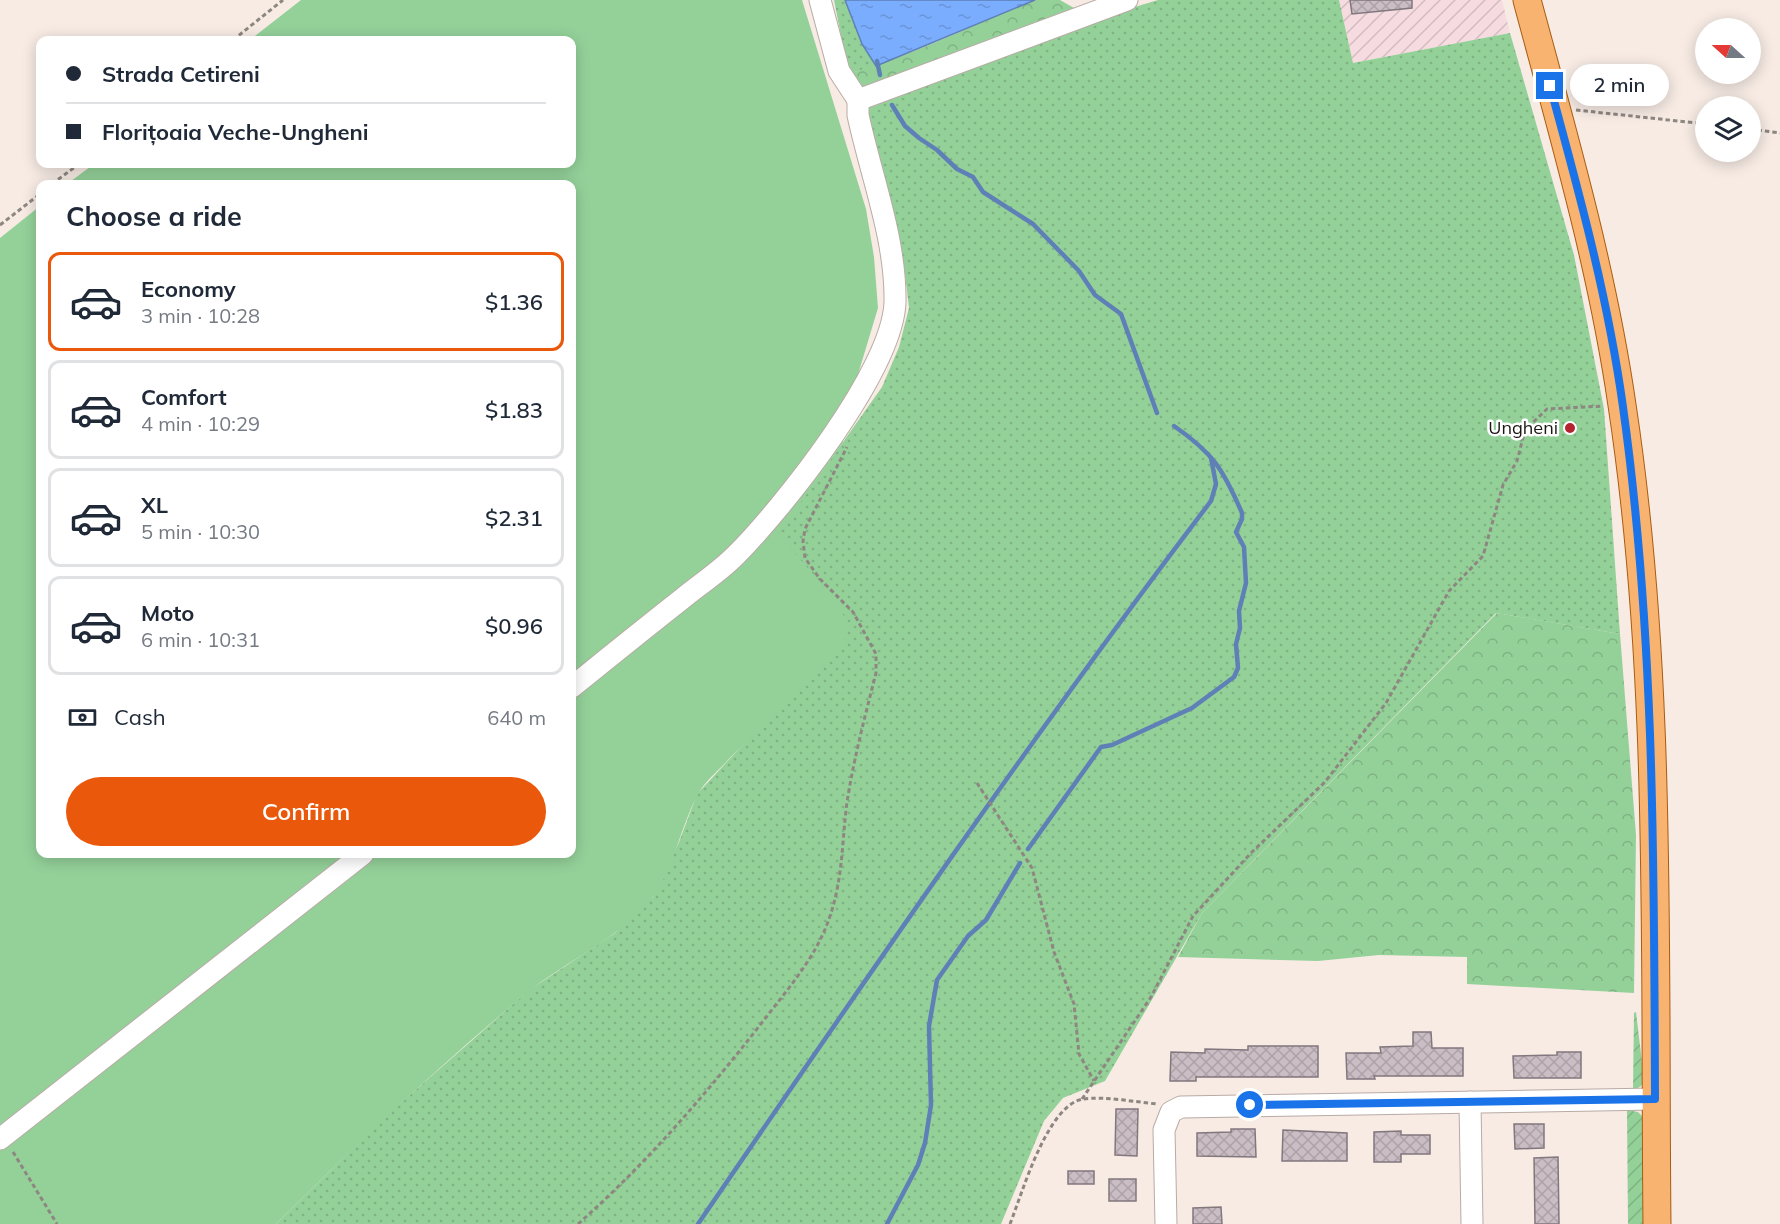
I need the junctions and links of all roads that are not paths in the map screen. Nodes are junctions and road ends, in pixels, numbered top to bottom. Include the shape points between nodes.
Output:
1 (820, 0) edge
2 (1126, 0) edge
3 (1527, 0) edge
4 (858, 100) junction
5 (576, 684) edge
6 (358, 858) edge
7 (1655, 1099) junction
8 (1470, 1102) junction
9 (2, 1138) edge
10 (1166, 1224) edge
11 (1472, 1224) edge
12 (1657, 1224) edge

1 - 4 street via 839,71
2 - 4 street
3 - 7 main road via 1593,242 1623,405 1646,639 1653,783
4 - 5 street via 858,115 889,249 895,302 890,330 872,371 858,399 783,502 734,557
6 - 9 street
7 - 8 street
7 - 12 main road
8 - 10 street via 1184,1106 1173,1110 1164,1130
8 - 11 street

